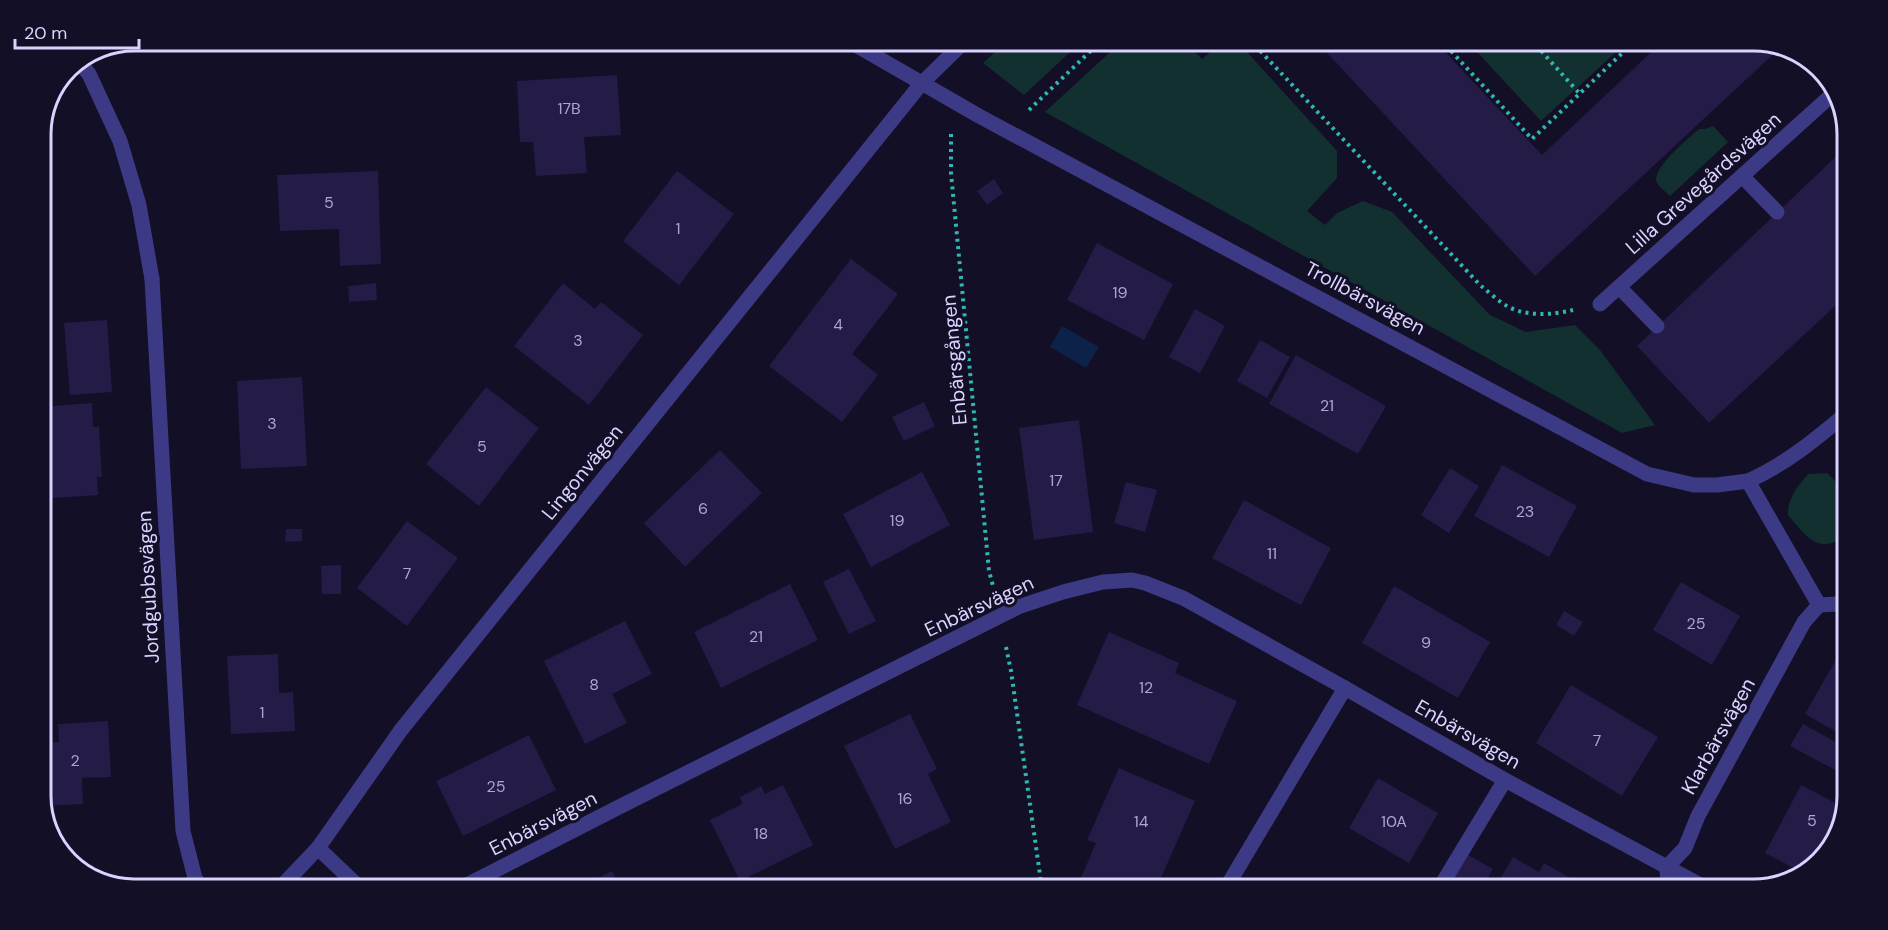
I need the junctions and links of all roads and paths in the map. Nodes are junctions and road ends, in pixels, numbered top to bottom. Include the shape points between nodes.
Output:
1 (866, 51) edge
2 (955, 51) edge
3 (1090, 51) edge
4 (1260, 51) edge
5 (1451, 51) edge
6 (1541, 51) edge
7 (1625, 51) edge
8 (84, 68) edge
9 (921, 84) junction
10 (1580, 94) junction
11 (1828, 98) edge
12 (950, 100) junction
13 (1006, 131) junction
14 (1742, 176) junction
15 (1777, 212) dead end
16 (1619, 287) junction
17 (1600, 304) joint
18 (1658, 326) dead end
19 (1837, 421) edge
20 (1748, 480) junction
21 (1837, 604) edge
22 (1819, 605) junction
23 (999, 616) junction
24 (1345, 688) junction
25 (1505, 780) junction
26 (318, 848) junction
27 (1667, 867) junction
28 (196, 879) edge
29 (289, 879) edge
30 (350, 879) edge
31 (480, 879) edge
32 (1040, 879) edge
33 (1231, 879) edge
34 (1446, 879) edge
35 (1668, 879) edge
36 (1688, 879) edge

1 - 9 street, Trollbärsvägen
2 - 9 street, Lingonvägen
3 - 13 path
4 - 17 path via 1480,286 1508,307 1533,314 1561,313
5 - 10 path via 1532,139
6 - 10 path
7 - 10 path
8 - 28 street, Jordgubbsvägen via 120,141 139,205 152,279 183,831
9 - 12 street, Trollbärsvägen
9 - 26 street, Lingonvägen via 401,730
11 - 14 street, Lilla Grevegårdsvägen
12 - 13 street, Trollbärsvägen
12 - 23 path, Enbärsgången via 951,174 989,571
13 - 20 street, Trollbärsvägen via 1647,474 1694,485
14 - 15 street
14 - 16 street, Lilla Grevegårdsvägen
16 - 17 street, Lilla Grevegårdsvägen
16 - 18 street
19 - 20 street via 1788,460
20 - 22 street
21 - 22 street
22 - 27 street, Klarbärsvägen via 1804,622 1698,816 1685,848
23 - 24 street, Enbärsvägen via 1063,591 1132,580 1183,598
23 - 31 street, Enbärsvägen
23 - 32 path, Enbärsgången via 1011,671
24 - 25 street, Enbärsvägen
24 - 33 street
25 - 27 street, Enbärsvägen
25 - 34 street
26 - 29 street, Lingonvägen
26 - 30 street
27 - 35 street
27 - 36 street, Enbärsvägen

